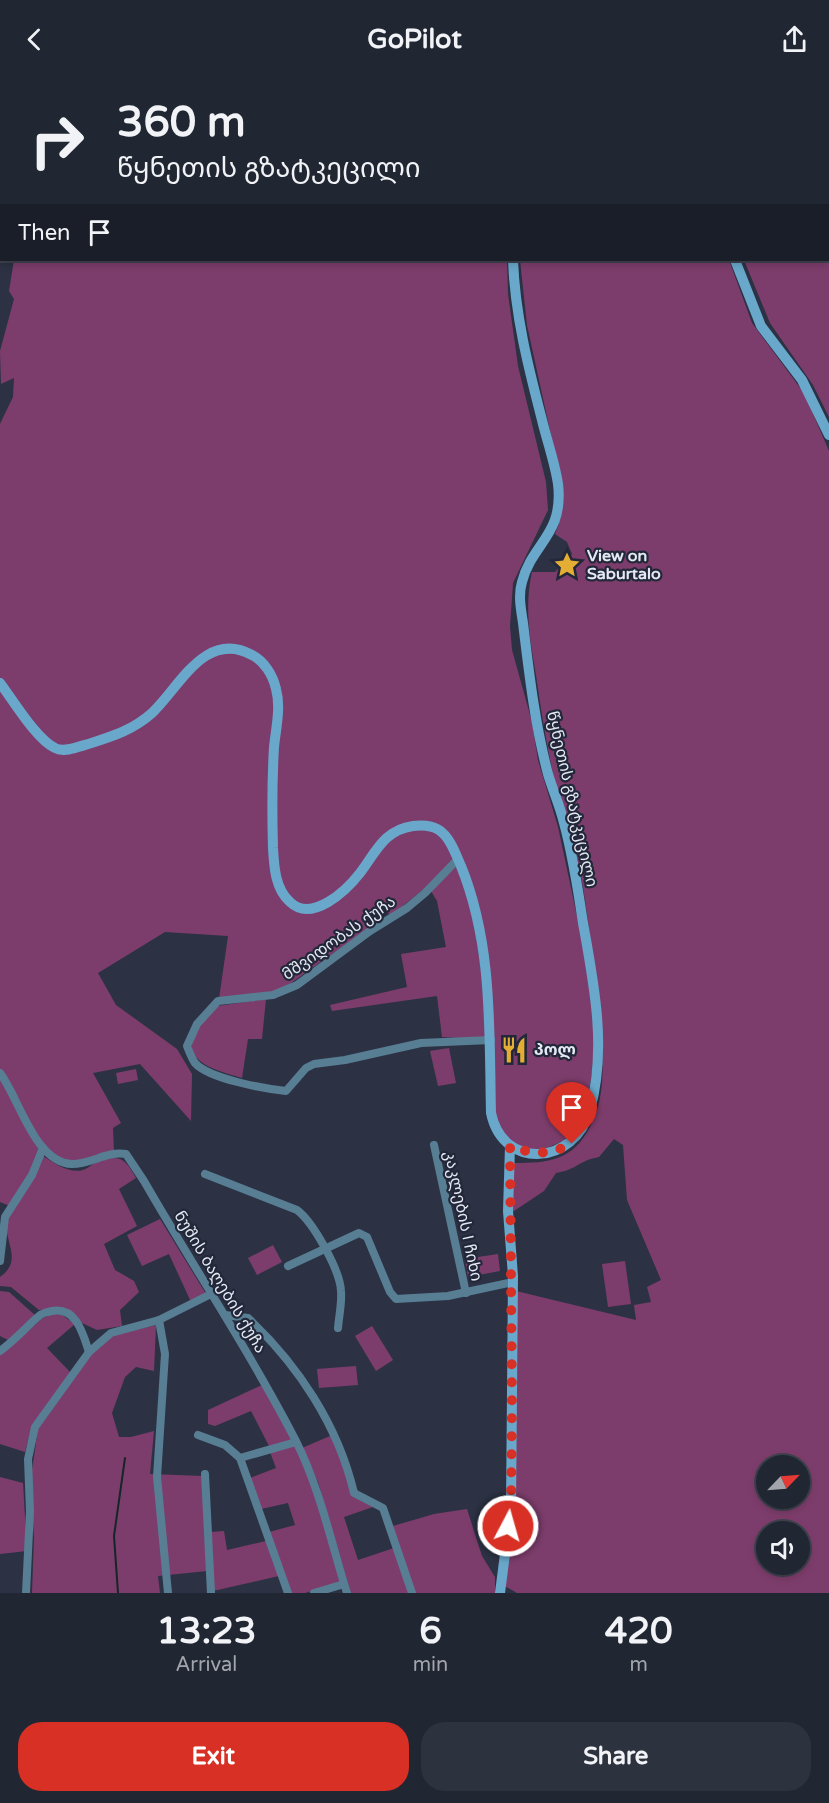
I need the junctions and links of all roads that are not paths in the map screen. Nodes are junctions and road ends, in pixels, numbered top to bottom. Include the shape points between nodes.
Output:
1 (513, 261) edge
2 (735, 261) edge
3 (829, 435) edge
4 (0, 683) edge
5 (458, 859) junction
6 (491, 1040) junction
7 (0, 1073) edge
8 (434, 1145) dead end
9 (510, 1146) junction
10 (43, 1148) junction
11 (205, 1174) dead end
12 (0, 1205) edge
13 (10, 1209) junction
14 (324, 1250) junction
15 (0, 1261) edge
16 (288, 1266) dead end
17 (513, 1282) junction
18 (466, 1293) junction
19 (211, 1294) junction
20 (225, 1315) junction
21 (159, 1320) junction
22 (338, 1328) dead end
23 (0, 1351) edge
24 (89, 1352) junction
25 (198, 1435) dead end
26 (296, 1442) junction
27 (240, 1458) junction
28 (205, 1474) dead end
29 (346, 1589) edge
30 (26, 1593) edge
31 (168, 1593) edge
32 (211, 1593) edge
33 (288, 1593) edge
34 (314, 1593) edge
35 (412, 1593) edge
36 (500, 1593) edge

1 - 9 main road, წყნეთის გზატკეცილი via 519,331 558,484 558,513 551,532 521,583 523,622 540,737 573,859 594,993 598,1052 589,1113 584,1129 572,1144 544,1154 530,1154
2 - 3 main road via 761,326 802,380
4 - 5 main road via 45,741 56,750 68,750 124,734 152,713 200,658 222,650 253,655 264,665 277,691 271,800 274,863 282,893 290,903 311,910 342,892 360,874 378,846 403,827 423,825 439,830
5 - 6 main road via 478,918
5 - 6 street, მშვიდობას ქუჩა via 407,908 291,989 273,995 218,1001 197,1024 187,1046 196,1064 209,1073 262,1089 286,1090 314,1064 409,1044
6 - 9 main road via 493,1126
7 - 10 street, ნუშის ბაღების ქუჩა
8 - 18 street, კაკლების I ჩიხი
9 - 17 main road via 508,1210
10 - 13 street via 32,1175
10 - 19 street, ნუშის ბაღების ქუჩა via 68,1164 82,1164 114,1152 126,1154
11 - 14 street via 297,1210 309,1222
12 - 13 street
13 - 15 street via 3,1224
14 - 16 street
14 - 18 street via 362,1233 396,1299
14 - 22 street via 341,1290
17 - 18 street
17 - 36 main road via 511,1507
19 - 20 street, ნუშის ბაღების ქუჩა
19 - 21 street
20 - 26 street, ნუშის ბაღების ქუჩა
20 - 35 street via 248,1318 309,1389 344,1454 354,1493 383,1508
21 - 24 street via 111,1333
21 - 31 street via 165,1354 157,1477
23 - 24 street via 40,1314 58,1311 80,1324
24 - 30 street via 35,1427 28,1460
25 - 27 street via 225,1445
26 - 27 street
26 - 29 street, ნუშის ბაღების ქუჩა via 319,1499
27 - 33 street
28 - 32 street
29 - 34 street

